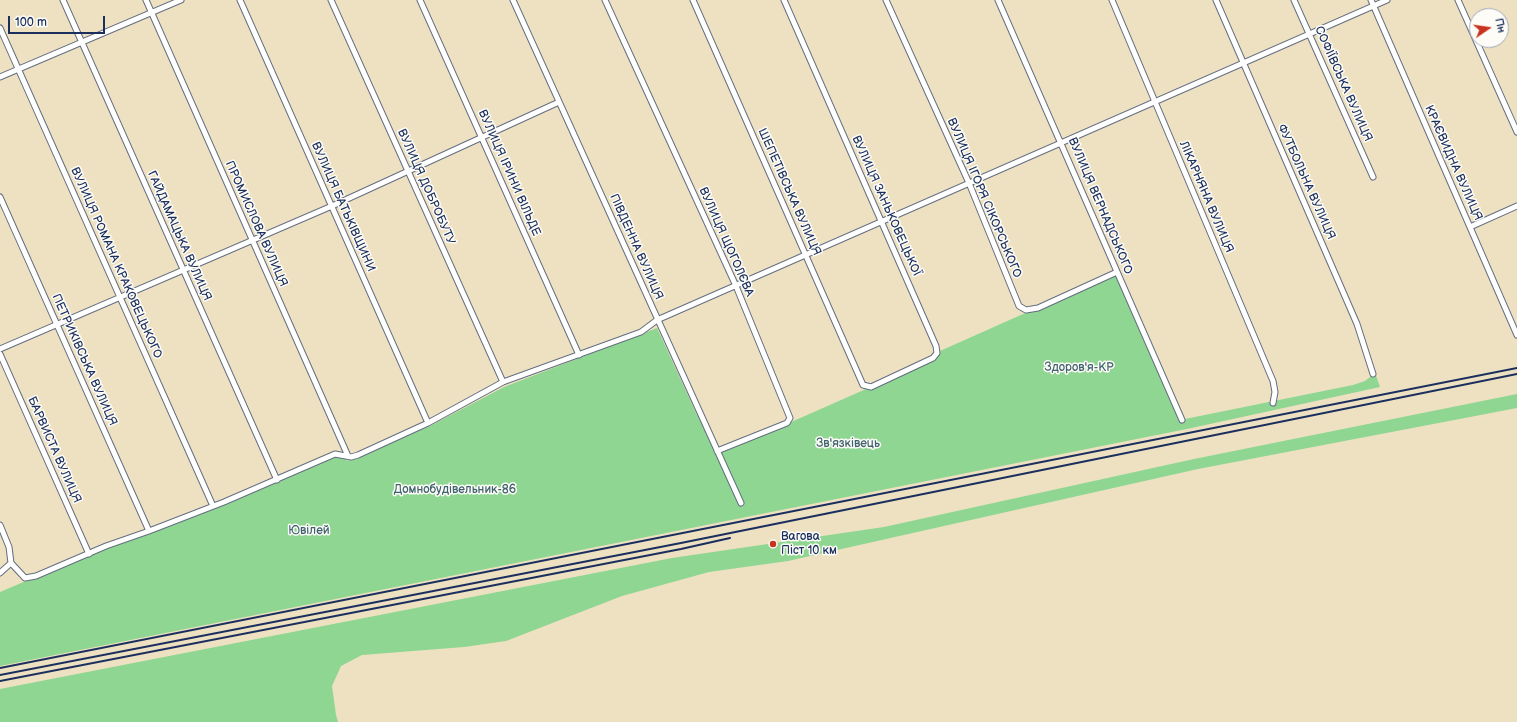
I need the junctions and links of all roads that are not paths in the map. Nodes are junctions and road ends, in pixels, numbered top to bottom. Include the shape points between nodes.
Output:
1 (63, 0) edge
2 (146, 0) edge
3 (181, 0) edge
4 (240, 0) edge
5 (331, 0) edge
6 (420, 0) edge
7 (513, 0) edge
8 (606, 0) edge
9 (693, 0) edge
10 (784, 0) edge
11 (886, 0) edge
12 (998, 0) edge
13 (1112, 0) edge
14 (1216, 0) edge
15 (1294, 0) edge
16 (1371, 0) edge
17 (1387, 0) edge
18 (1458, 0) edge
19 (1374, 6) junction
20 (152, 12) junction
21 (0, 28) edge
22 (1309, 34) junction
23 (81, 42) junction
24 (1243, 62) junction
25 (18, 69) junction
26 (0, 77) edge
27 (559, 102) junction
28 (1156, 102) junction
29 (1517, 132) edge
30 (482, 138) junction
31 (1061, 142) junction
32 (408, 172) junction
33 (1373, 177) dead end
34 (969, 183) junction
35 (0, 197) edge
36 (332, 206) junction
37 (1517, 206) edge
38 (882, 223) junction
39 (1470, 227) junction
40 (252, 241) junction
41 (806, 255) junction
42 (184, 271) junction
43 (1117, 272) junction
44 (736, 286) junction
45 (120, 298) junction
46 (658, 320) junction
47 (57, 325) junction
48 (1517, 335) edge
49 (0, 349) edge
50 (0, 354) edge
51 (579, 355) junction
52 (1373, 374) dead end
53 (503, 382) junction
54 (871, 387) joint
55 (1274, 402) dead end
56 (1182, 420) dead end
57 (428, 423) junction
58 (717, 450) junction
59 (348, 456) junction
60 (277, 480) junction
61 (740, 503) dead end
62 (213, 506) junction
63 (0, 525) edge
64 (149, 531) junction
65 (89, 554) junction
66 (11, 562) junction
67 (0, 572) edge

1 - 23 street, ГАЙДАМАЦЬКА ВУЛИЦЯ
2 - 20 street, ПРОМИСЛОВА ВУЛИЦЯ
3 - 20 street
4 - 36 street, ВУЛИЦЯ БАТЬКІВЩИНИ
5 - 32 street, ВУЛИЦЯ ДОБРОБУТУ
6 - 30 street, ВУЛИЦЯ ІРИНИ ВІЛЬДЕ
7 - 27 street, ПІВДЕННА ВУЛИЦЯ
8 - 44 street, ВУЛИЦЯ ЩОГОЛЄВА
9 - 41 street, ШЕПЕТІВСЬКА ВУЛИЦЯ
10 - 38 street, ВУЛИЦЯ ЗАНЬКОВЕЦЬКОЇ
11 - 34 street, ВУЛИЦЯ ІГОРЯ СІКОРСЬКОГО
12 - 31 street, ВУЛИЦЯ ВЕРНАДСЬКОГО
13 - 28 street, ЛІКАРНЯНА ВУЛИЦЯ
14 - 24 street, ФУТБОЛЬНА ВУЛИЦЯ
15 - 22 street, СОФІЇВСЬКА ВУЛИЦЯ
16 - 19 street, КРАЄВИДНА ВУЛИЦЯ
17 - 19 street
18 - 29 street
19 - 22 street
19 - 39 street, КРАЄВИДНА ВУЛИЦЯ
20 - 23 street
20 - 40 street, ПРОМИСЛОВА ВУЛИЦЯ
21 - 25 street, ВУЛИЦЯ РОМАНА КРАКОВЕЦЬКОГО
22 - 24 street
22 - 33 street, СОФІЇВСЬКА ВУЛИЦЯ
23 - 25 street
23 - 42 street, ГАЙДАМАЦЬКА ВУЛИЦЯ
24 - 28 street
24 - 52 street, ФУТБОЛЬНА ВУЛИЦЯ via 1357,324
25 - 26 street
25 - 45 street, ВУЛИЦЯ РОМАНА КРАКОВЕЦЬКОГО
27 - 30 street
27 - 46 street, ПІВДЕННА ВУЛИЦЯ
28 - 31 street
28 - 55 street, ЛІКАРНЯНА ВУЛИЦЯ via 1273,381
30 - 32 street
30 - 51 street, ВУЛИЦЯ ІРИНИ ВІЛЬДЕ
31 - 34 street
31 - 43 street, ВУЛИЦЯ ВЕРНАДСЬКОГО
32 - 36 street
32 - 53 street, ВУЛИЦЯ ДОБРОБУТУ
34 - 38 street
34 - 43 street, ВУЛИЦЯ ІГОРЯ СІКОРСЬКОГО via 1020,308 1038,308
35 - 47 street, ПЕТРИКІВСЬКА ВУЛИЦЯ
36 - 40 street
36 - 57 street, ВУЛИЦЯ БАТЬКІВЩИНИ
37 - 39 street
38 - 41 street
38 - 54 street, ВУЛИЦЯ ЗАНЬКОВЕЦЬКОЇ via 937,353 933,358
39 - 48 street, КРАЄВИДНА ВУЛИЦЯ
40 - 42 street
40 - 59 street, ПРОМИСЛОВА ВУЛИЦЯ
41 - 44 street
41 - 54 street, ШЕПЕТІВСЬКА ВУЛИЦЯ via 864,385
42 - 45 street
42 - 60 street, ГАЙДАМАЦЬКА ВУЛИЦЯ
43 - 56 street, ВУЛИЦЯ ВЕРНАДСЬКОГО
44 - 46 street
44 - 58 street, ВУЛИЦЯ ЩОГОЛЄВА via 790,422
45 - 47 street
45 - 62 street, ВУЛИЦЯ РОМАНА КРАКОВЕЦЬКОГО
46 - 51 street via 642,332
46 - 58 street, ПІВДЕННА ВУЛИЦЯ
47 - 49 street
47 - 64 street, ПЕТРИКІВСЬКА ВУЛИЦЯ
50 - 65 street, БАРВИСТА ВУЛИЦЯ
51 - 53 street
53 - 57 street
57 - 59 street via 358,455
58 - 61 street, ПІВДЕННА ВУЛИЦЯ
59 - 60 street via 335,454
60 - 62 street
62 - 64 street
63 - 66 street via 9,547
64 - 65 street
65 - 66 street via 25,578
66 - 67 street

